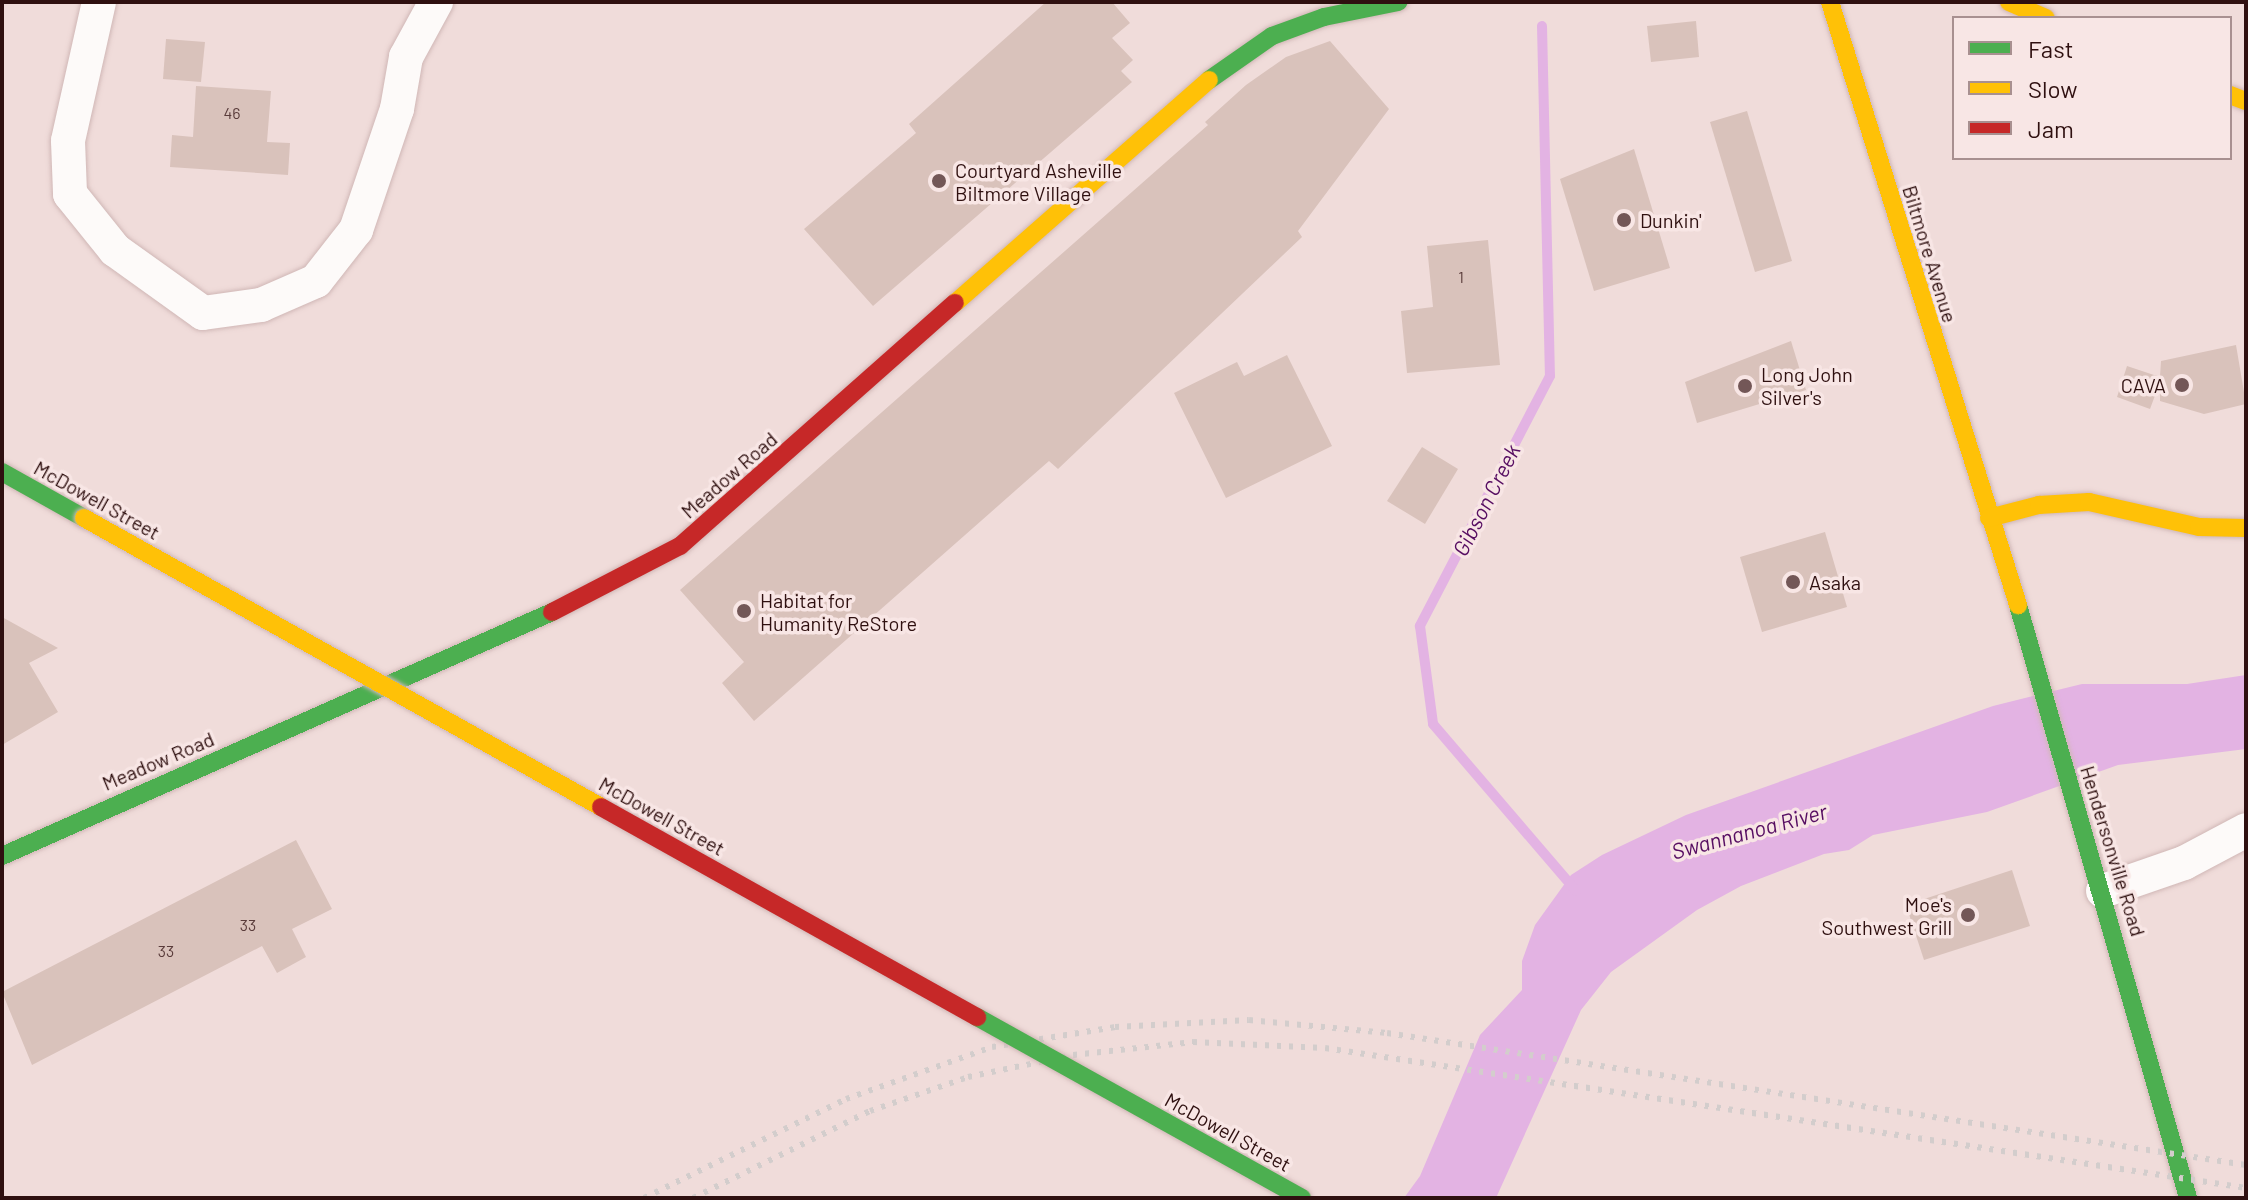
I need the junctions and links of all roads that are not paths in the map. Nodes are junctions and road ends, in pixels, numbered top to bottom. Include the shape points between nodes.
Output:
1 (99, 2) edge
2 (436, 2) edge
3 (1398, 2) edge
4 (1830, 2) edge
5 (2009, 2) edge
6 (2041, 16) edge
7 (2, 472) edge
8 (1989, 518) junction
9 (2246, 528) edge
10 (2246, 830) edge
11 (2, 856) edge
12 (2103, 891) junction
13 (1302, 1198) edge
14 (2188, 1198) edge

1 - 2 street via 68,141 70,194 115,250 203,313 261,305 316,281 356,230 397,109 406,57
3 - 11 main road, Meadow Road via 1324,17 1272,36 1229,62 680,546 540,619
4 - 8 main road, Biltmore Avenue
5 - 6 main road
7 - 13 main road, McDowell Street, bridge
8 - 9 main road via 2039,505 2089,502 2199,527
8 - 12 main road, Hendersonville Road
10 - 12 street via 2184,863
12 - 14 main road, Hendersonville Road

